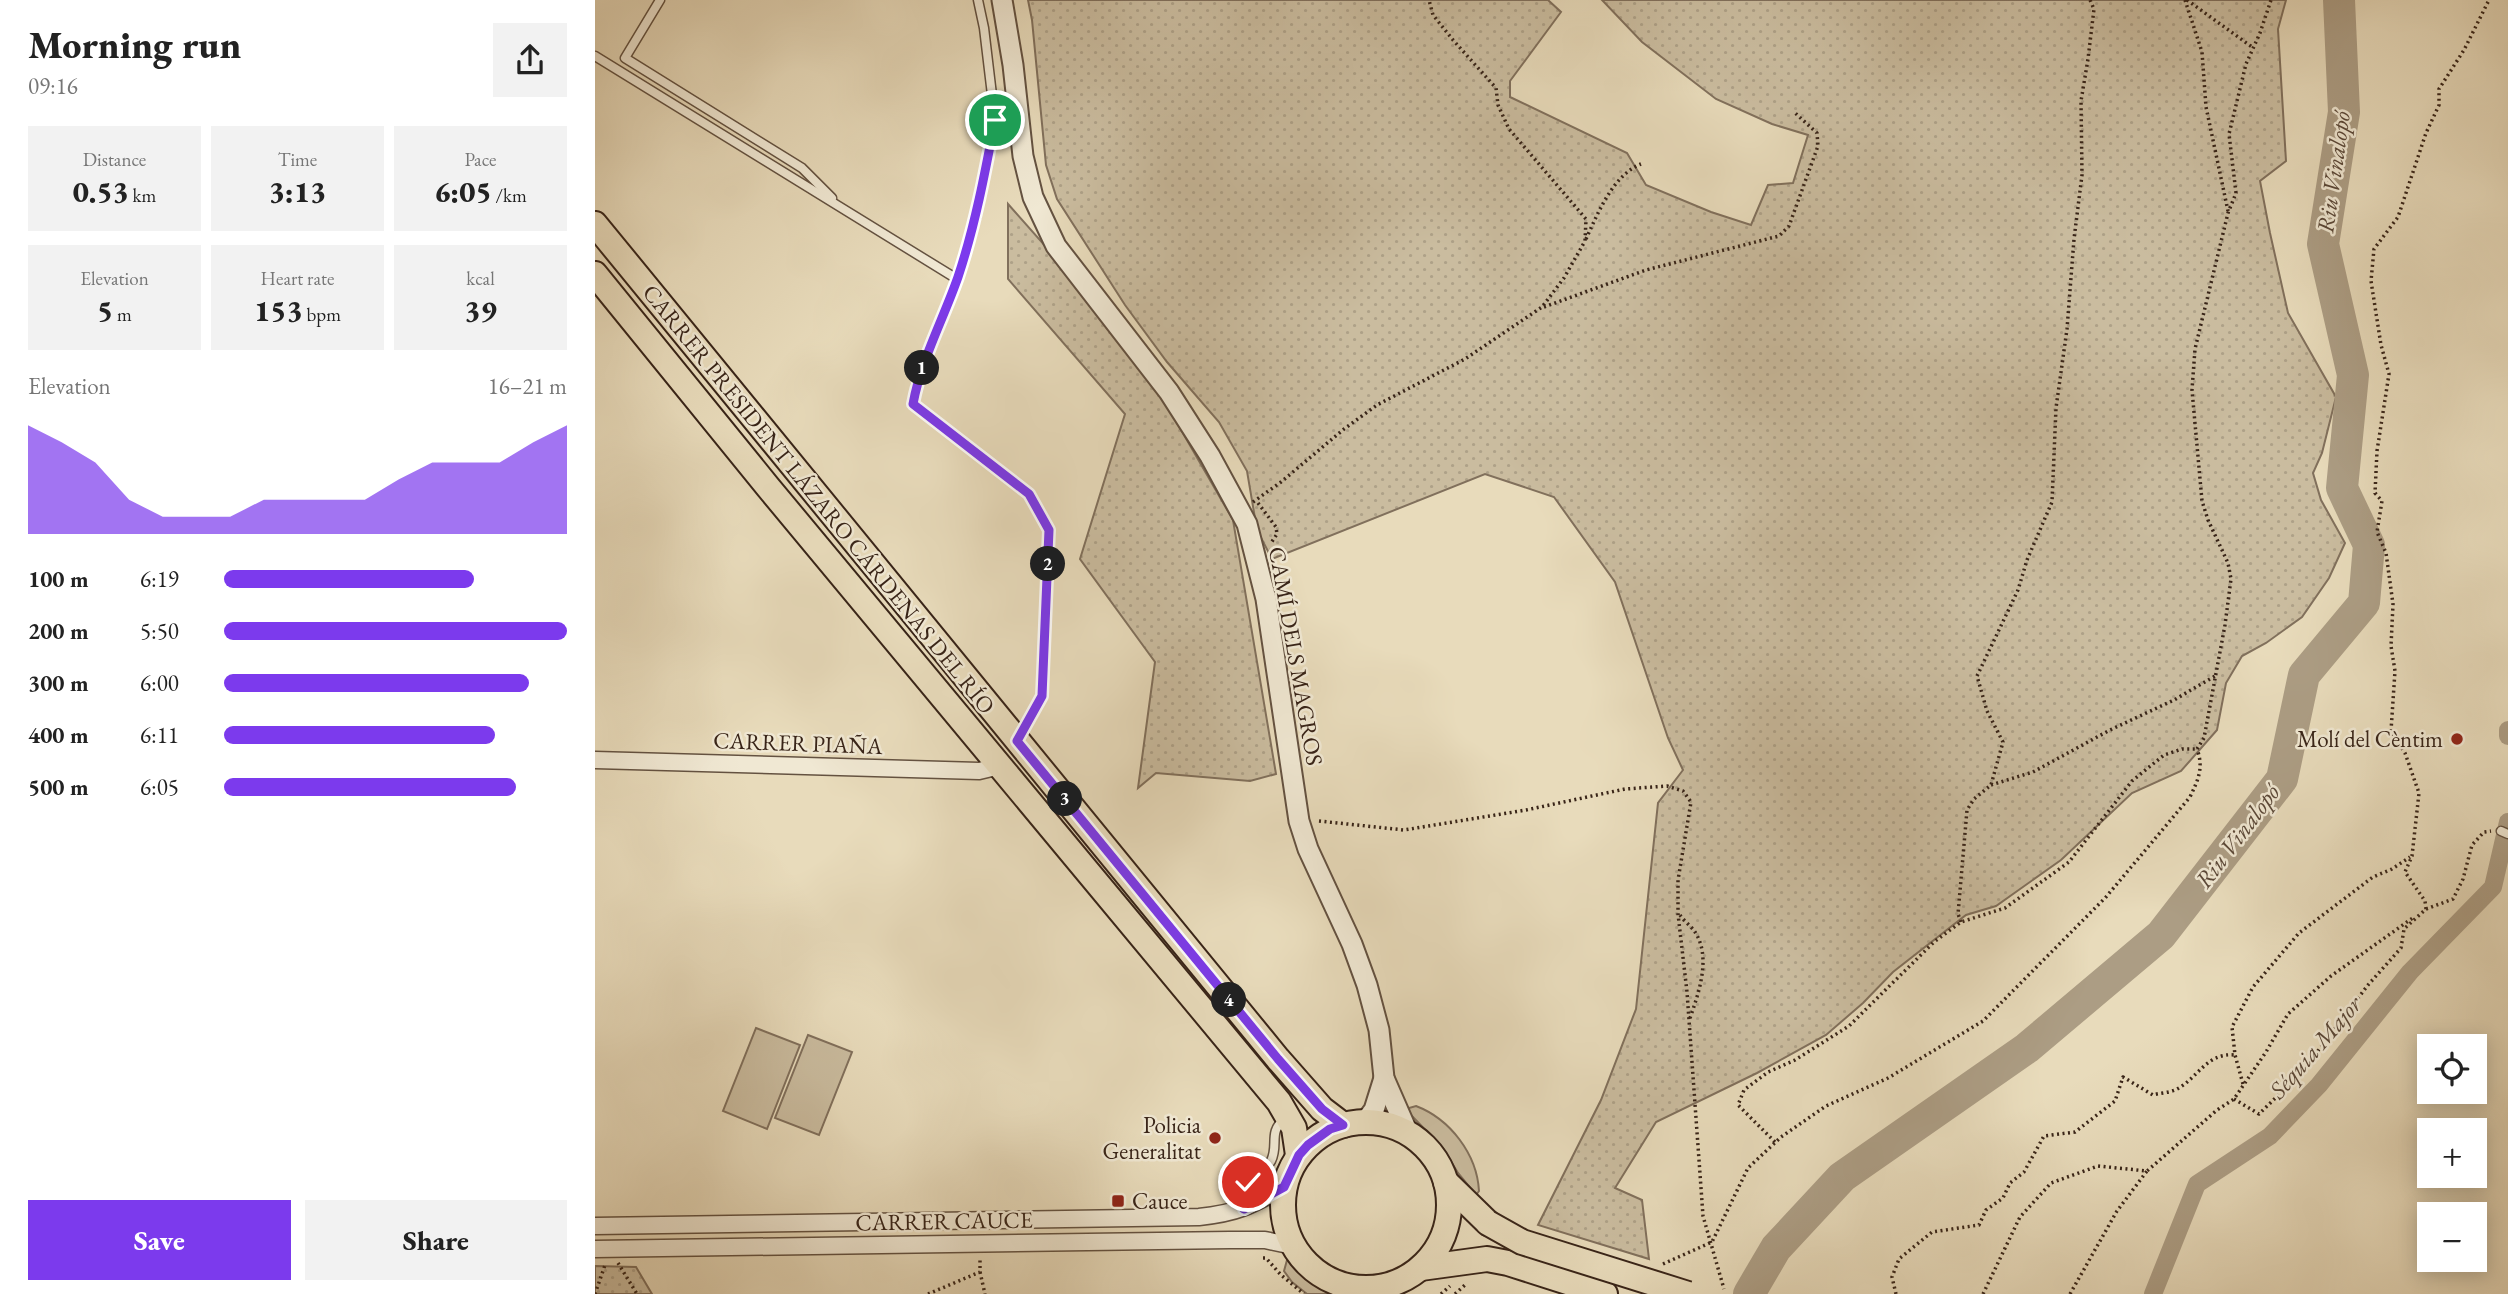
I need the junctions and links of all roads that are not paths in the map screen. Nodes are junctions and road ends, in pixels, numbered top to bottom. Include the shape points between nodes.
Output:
1 (660, 0) edge
2 (978, 0) edge
3 (1002, 0) edge
4 (595, 55) edge
5 (842, 207) junction
6 (595, 224) edge
7 (595, 274) edge
8 (957, 279) junction
9 (1017, 741) junction
10 (595, 760) edge
11 (1000, 766) junction
12 (1384, 1078) junction
13 (1289, 1117) junction
14 (1354, 1123) junction
15 (1408, 1133) junction
16 (1299, 1155) junction
17 (1446, 1182) junction
18 (1284, 1187) junction
19 (1244, 1209) junction
20 (595, 1226) edge
21 (1293, 1246) junction
22 (602, 1249) edge
23 (1421, 1268) junction
24 (1605, 1294) edge
25 (1688, 1294) edge

1 - 5 lane via 625,58 802,168
2 - 8 lane via 995,120 976,216
3 - 12 street, CAMÍ DELS MAGROS via 1023,156 1033,197 1056,246 1169,392 1247,506 1247,524 1266,599 1299,821 1367,985 1379,1030
4 - 5 lane
5 - 8 lane
6 - 9 main road, CARRER PRESIDENT LÁZARO CÁRDENAS DEL RÍO
7 - 11 main road, CARRER PRESIDENT LÁZARO CÁRDENAS DEL RÍO
8 - 9 lane via 917,380 913,404 1029,494 1049,530 1042,696
9 - 14 main road, CARRER PRESIDENT LÁZARO CÁRDENAS DEL RÍO via 1322,1109
10 - 11 street, CARRER PIAÑA via 979,771
11 - 13 main road, CARRER PRESIDENT LÁZARO CÁRDENAS DEL RÍO
12 - 14 street, CAMÍ DELS MAGROS via 1374,1110
12 - 15 street, CAMÍ DELS MAGROS
13 - 16 main road, CARRER PRESIDENT LÁZARO CÁRDENAS DEL RÍO
13 - 19 lane via 1276,1126 1270,1163 1244,1189
14 - 15 main road via 1395,1127
14 - 16 main road via 1318,1136
15 - 17 main road via 1431,1154
16 - 18 main road
17 - 23 main road via 1449,1209 1444,1235
17 - 25 main road, bridge via 1487,1223 1522,1242
18 - 19 street, CARRER CAUCE
18 - 21 main road via 1283,1211
19 - 20 street, CARRER CAUCE via 1199,1217
21 - 22 street, CARRER CAUCE via 1265,1240
21 - 23 main road via 1313,1270 1348,1287 1387,1286
23 - 24 main road via 1475,1268 1508,1262

